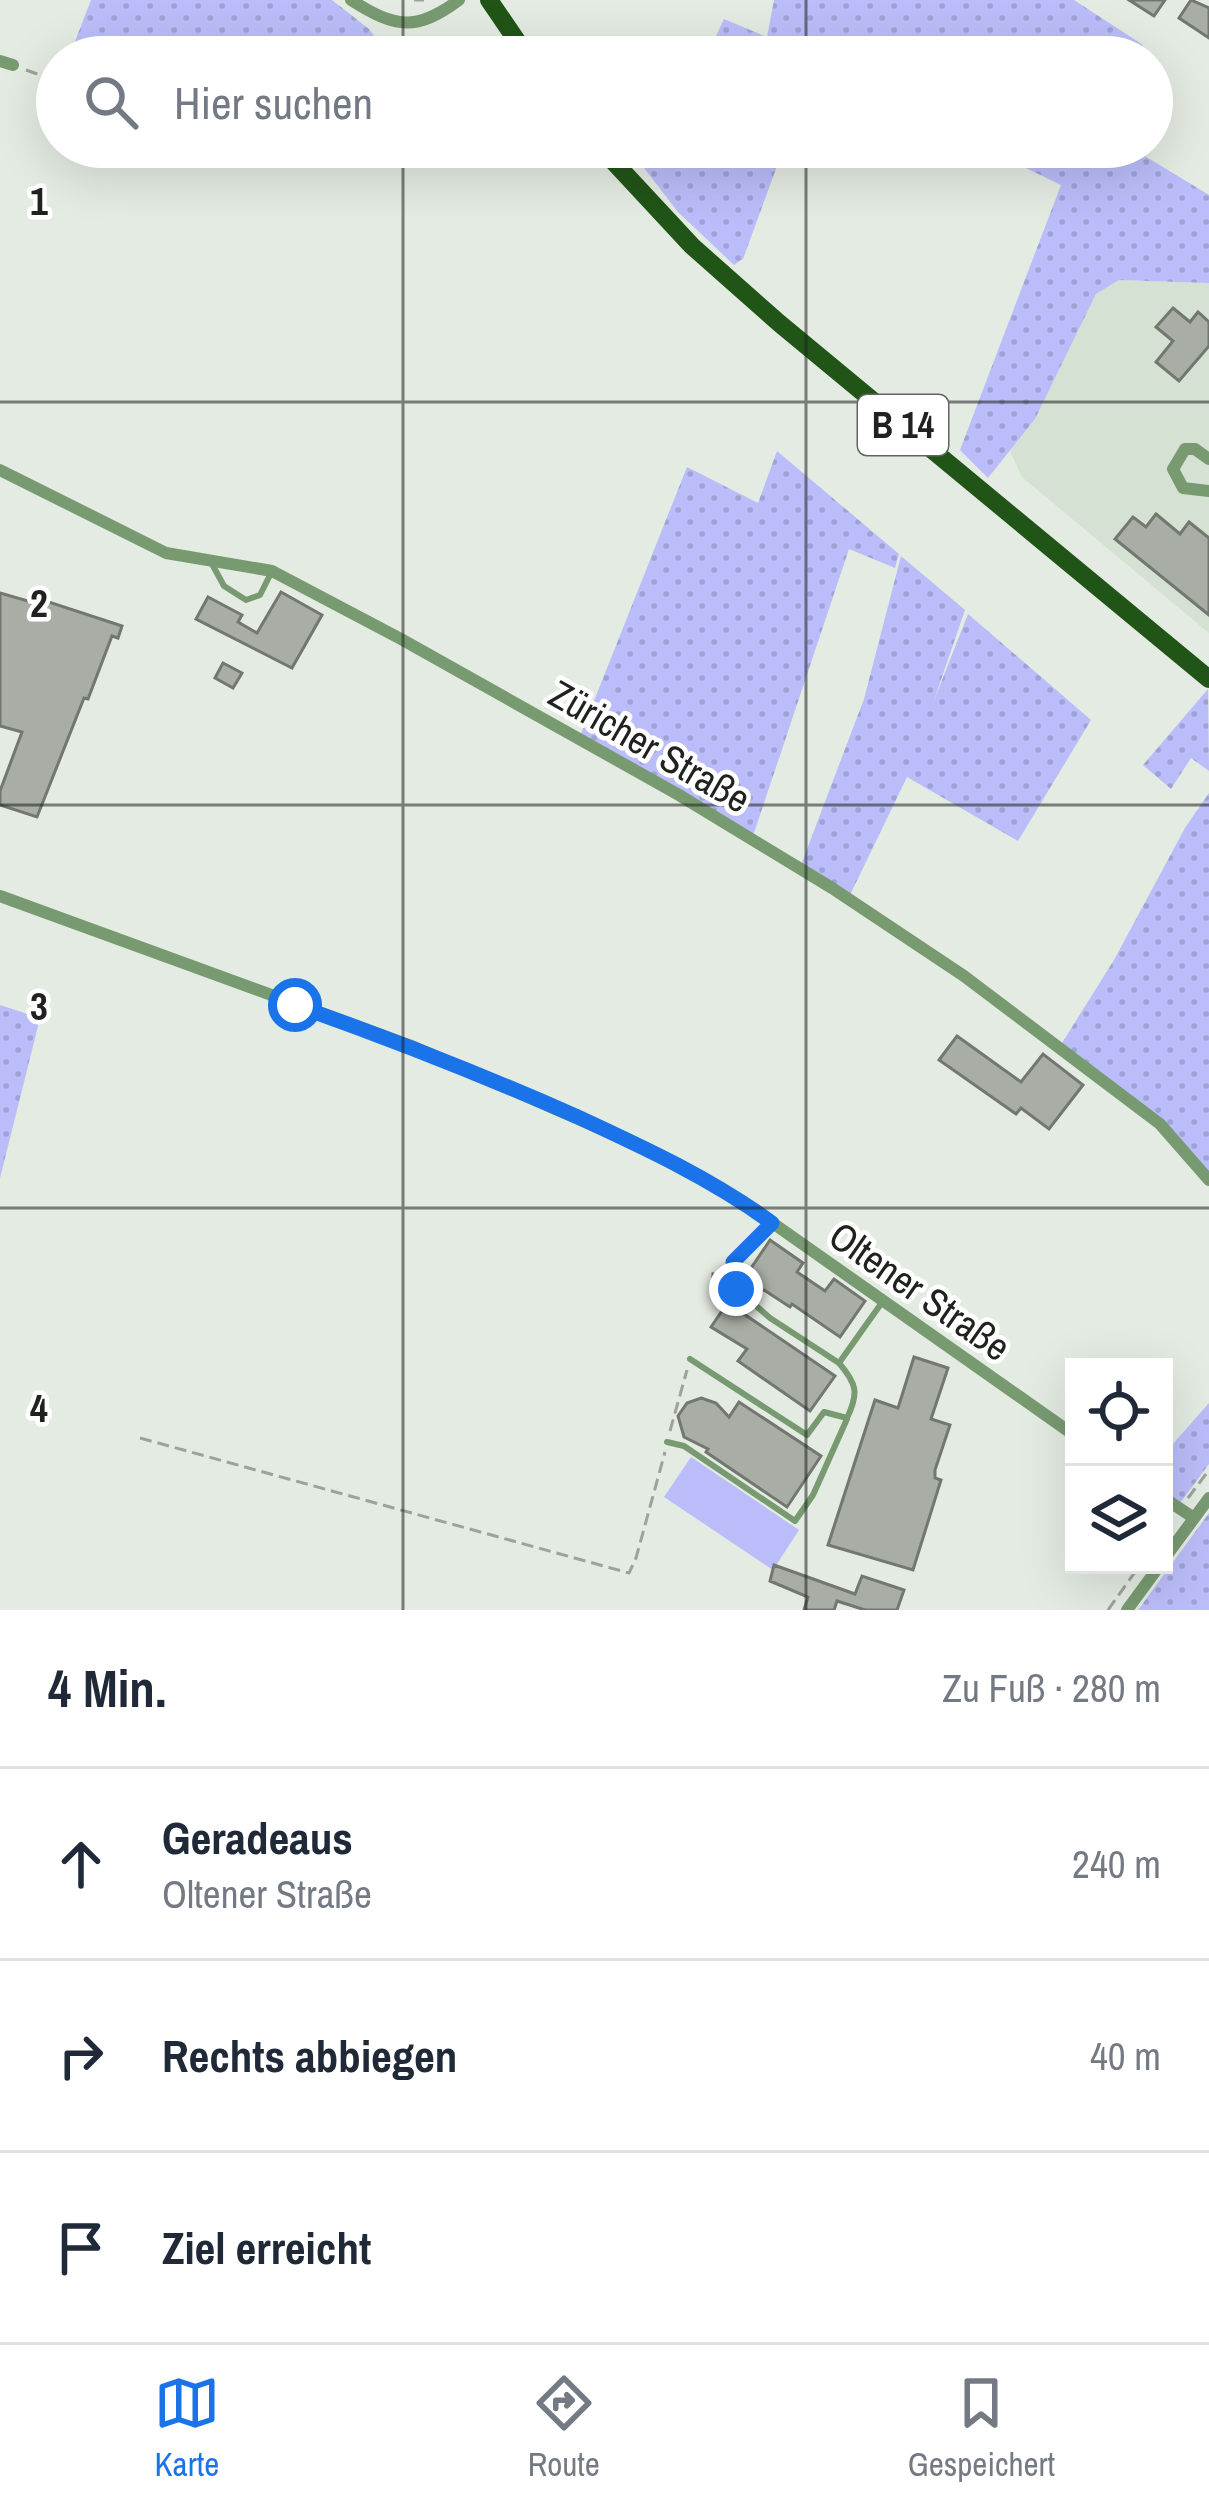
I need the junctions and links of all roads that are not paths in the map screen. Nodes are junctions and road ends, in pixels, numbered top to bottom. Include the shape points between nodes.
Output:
1 (351, 0) edge
2 (459, 0) edge
3 (489, 0) edge
4 (514, 36) edge
5 (620, 168) edge
6 (1209, 459) edge
7 (0, 470) edge
8 (1209, 491) edge
9 (210, 561) junction
10 (272, 572) junction
11 (1209, 679) edge
12 (0, 896) edge
13 (1209, 1180) edge
14 (772, 1223) junction
15 (883, 1300) junction
16 (690, 1359) road end
17 (839, 1363) junction
18 (847, 1418) junction
19 (1065, 1429) edge
20 (667, 1442) road end
21 (1209, 1498) edge
22 (1173, 1505) edge
23 (1193, 1519) junction
24 (1173, 1547) edge
25 (1153, 1574) edge
26 (1127, 1610) edge

1 - 2 street via 401,24 426,21
3 - 4 main road
5 - 11 main road, B 14 via 778,323
6 - 8 street via 1185,449 1173,469 1183,488
7 - 9 street, Züricher Straße via 166,554
9 - 10 street, Züricher Straße
9 - 10 lane via 224,586 246,600 260,595
10 - 13 street, Züricher Straße via 679,795 908,936 1131,1100
12 - 14 street, Oltener Straße via 514,1089 691,1172
14 - 15 street, Oltener Straße
14 - 17 lane via 733,1262 736,1289
15 - 17 lane
15 - 19 street, Oltener Straße
16 - 18 lane via 807,1435 824,1412
17 - 18 lane via 855,1381
18 - 20 lane via 795,1521
21 - 23 street
22 - 23 street
23 - 24 street
25 - 26 street

